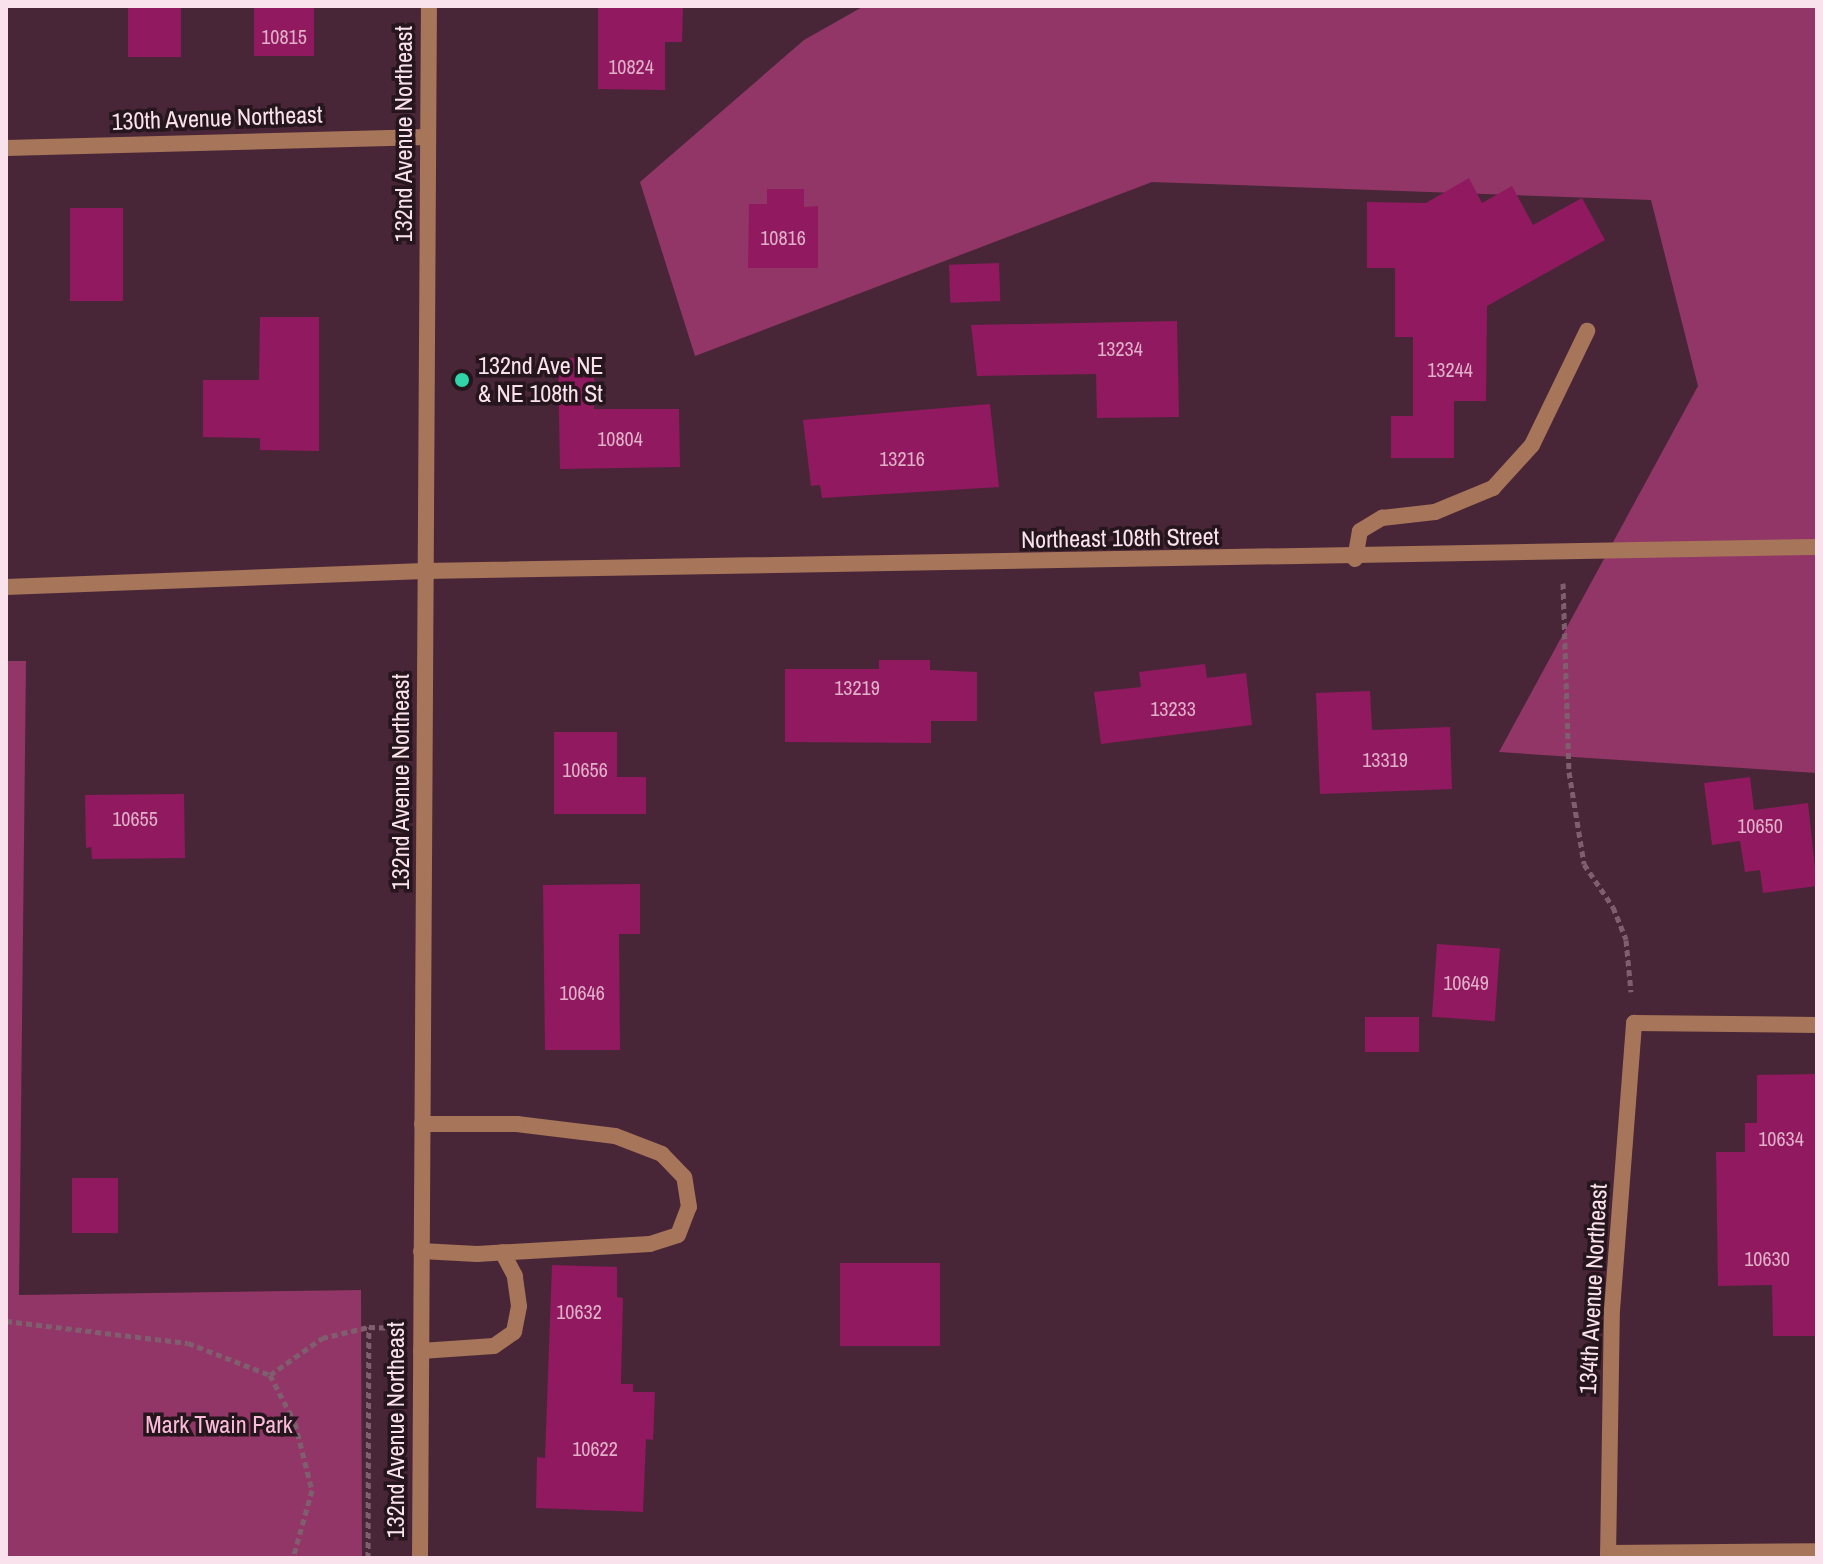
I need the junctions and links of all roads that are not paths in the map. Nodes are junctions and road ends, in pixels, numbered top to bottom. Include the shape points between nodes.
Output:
1 (429, 6) edge
2 (428, 137) junction
3 (6, 148) edge
4 (1587, 331) dead end
5 (1817, 547) edge
6 (1355, 559) junction
7 (424, 571) junction
8 (6, 587) edge
9 (1817, 1025) edge
10 (422, 1124) junction
11 (421, 1251) junction
12 (502, 1252) junction
13 (421, 1351) junction
14 (1817, 1551) edge
15 (1608, 1556) edge
16 (420, 1558) edge

1 - 2 street, 132nd Avenue Northeast
2 - 3 street, 130th Avenue Northeast
2 - 7 street, 132nd Avenue Northeast
4 - 6 street via 1532,445 1493,488 1435,512 1382,518 1360,531
5 - 6 street, Northeast 108th Street
6 - 7 street, Northeast 108th Street
7 - 8 street, Northeast 108th Street
7 - 10 street, 132nd Avenue Northeast
9 - 15 street, 134th Avenue Northeast via 1634,1023 1612,1310
10 - 11 street, 132nd Avenue Northeast
10 - 12 street via 517,1124 615,1136 662,1154 684,1177 689,1207 678,1235 650,1244
11 - 12 street
11 - 13 street, 132nd Avenue Northeast
12 - 13 street via 515,1276 519,1306 514,1332 494,1346
13 - 16 street, 132nd Avenue Northeast
14 - 15 street

